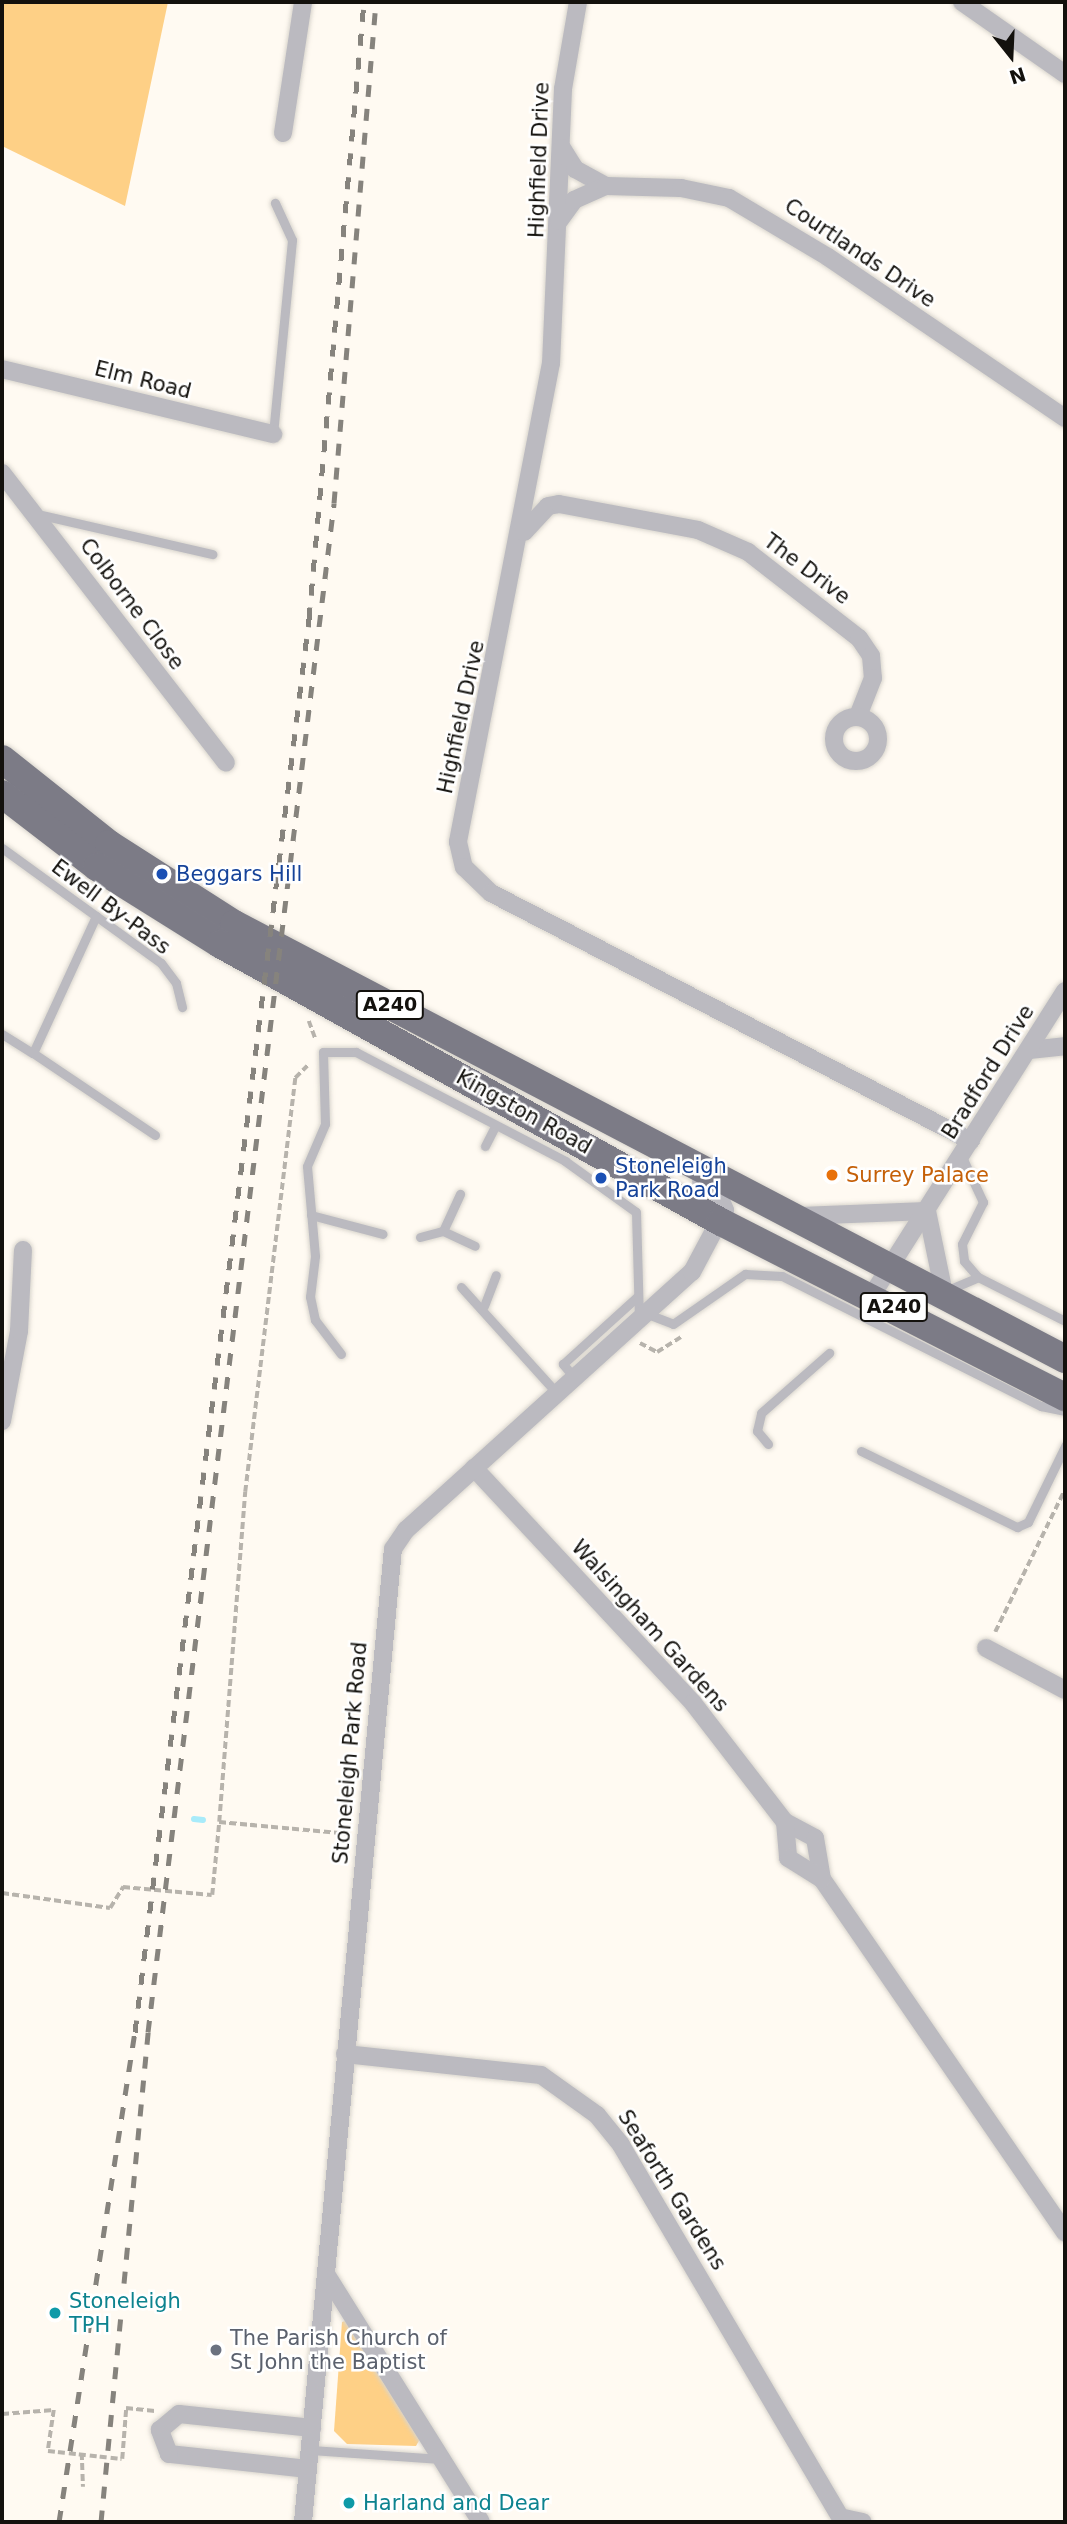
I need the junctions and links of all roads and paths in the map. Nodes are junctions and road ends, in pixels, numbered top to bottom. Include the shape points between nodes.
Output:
1 (303, 2) edge
2 (578, 2) edge
3 (965, 3) edge
4 (1065, 74) edge
5 (283, 133) dead end
6 (562, 148) junction
7 (606, 186) junction
8 (275, 203) dead end
9 (559, 221) junction
10 (2, 369) edge
11 (1065, 418) edge
12 (273, 434) joint
13 (536, 468) junction
14 (2, 473) edge
15 (559, 504) junction
16 (36, 514) junction
17 (523, 534) junction
18 (212, 554) dead end
19 (858, 716) dead end
20 (2, 759) edge
21 (226, 763) dead end
22 (2, 794) edge
23 (2, 848) edge
24 (96, 916) junction
25 (1065, 991) edge
26 (182, 1007) dead end
27 (309, 1026) dead end
28 (2, 1034) edge
29 (1065, 1046) edge
30 (1029, 1050) junction
31 (323, 1052) junction
32 (33, 1053) junction
33 (495, 1126) junction
34 (155, 1135) dead end
35 (485, 1146) dead end
36 (967, 1149) junction
37 (674, 1150) junction
38 (460, 1194) dead end
39 (928, 1211) junction
40 (311, 1214) junction
41 (800, 1216) junction
42 (721, 1222) junction
43 (443, 1231) junction
44 (383, 1234) dead end
45 (420, 1237) dead end
46 (475, 1246) dead end
47 (23, 1250) dead end
48 (893, 1265) junction
49 (496, 1275) dead end
50 (978, 1278) junction
51 (461, 1287) dead end
52 (944, 1293) junction
53 (873, 1295) junction
54 (484, 1306) junction
55 (641, 1309) junction
56 (1065, 1321) edge
57 (624, 1330) junction
58 (688, 1331) dead end
59 (829, 1353) dead end
60 (341, 1354) dead end
61 (1065, 1359) edge
62 (573, 1376) junction
63 (556, 1392) junction
64 (1065, 1397) edge
65 (1065, 1411) edge
66 (2, 1421) edge
67 (768, 1444) dead end
68 (1065, 1446) edge
69 (861, 1451) dead end
70 (474, 1468) junction
71 (1065, 1489) edge
72 (986, 1648) joint
73 (1065, 1690) edge
74 (219, 1822) junction
75 (785, 1822) junction
76 (366, 1835) junction
77 (822, 1880) junction
78 (2, 1894) edge
79 (345, 2054) junction
80 (1065, 2233) edge
81 (326, 2274) junction
82 (133, 2409) dead end
83 (2, 2414) edge
84 (312, 2428) junction
85 (311, 2450) junction
86 (82, 2453) junction
87 (446, 2459) junction
88 (308, 2469) junction
89 (83, 2487) dead end
90 (844, 2520) edge
91 (303, 2522) edge
92 (481, 2522) edge
93 (863, 2522) edge

1 - 5 street
2 - 6 street, Highfield Drive via 566,55
3 - 4 street
6 - 7 street, Courtlands Drive via 575,169
6 - 9 street, Highfield Drive
7 - 9 street, Courtlands Drive via 574,200
7 - 11 street, Courtlands Drive via 703,191 761,213
8 - 12 lane via 292,240
9 - 13 street, Highfield Drive via 554,327
10 - 12 street, Elm Road
13 - 15 street
13 - 17 street, Highfield Drive
14 - 16 street, Colborne Close
15 - 17 street via 548,506
15 - 19 street, The Drive via 698,530 748,552 797,585 871,656 873,678
16 - 18 lane
16 - 21 street, Colborne Close
17 - 36 street, Highfield Drive via 458,842 472,879
20 - 37 highway, Kingston Road / A240 via 109,844 234,924
22 - 42 highway, Kingston Road / A240 via 97,867 220,944
23 - 24 lane, Ewell By-Pass
24 - 26 lane, Ewell By-Pass via 161,963 176,983
24 - 32 lane
25 - 30 street, Bradford Drive
27 - 31 path
28 - 32 lane
29 - 30 street
30 - 36 street, Bradford Drive
31 - 33 lane via 356,1052
31 - 40 lane via 325,1124 307,1166
31 - 74 path via 295,1078 245,1492
32 - 34 lane
33 - 35 lane
33 - 55 lane via 565,1161 636,1212
36 - 39 street, Bradford Drive
36 - 50 lane via 983,1202 962,1244
37 - 41 highway, Kingston Road / A240
37 - 42 street via 687,1174 722,1196
38 - 43 lane
39 - 41 street
39 - 48 street, Bradford Drive
39 - 52 street
40 - 44 lane
40 - 60 lane via 310,1297 315,1320
41 - 48 highway, Kingston Road / A240
42 - 53 highway, Kingston Road / A240
42 - 55 street, Stoneleigh Park Road via 692,1272
43 - 45 lane
43 - 46 lane
47 - 66 street via 19,1331
48 - 52 highway, Kingston Road / A240
48 - 53 street, Bradford Drive
49 - 54 lane
50 - 52 lane
50 - 56 lane
51 - 54 lane
52 - 61 highway, Kingston Road / A240
53 - 64 highway, Kingston Road / A240
54 - 63 lane
55 - 57 street, Stoneleigh Park Road
55 - 62 lane via 563,1364
55 - 65 lane via 673,1324 744,1274 782,1276 1041,1406
57 - 58 path via 657,1352
57 - 62 street, Stoneleigh Park Road
59 - 67 lane via 761,1413 757,1431
62 - 63 street, Stoneleigh Park Road
63 - 70 street, Stoneleigh Park Road
68 - 69 lane via 1028,1522 1017,1527
70 - 75 street, Walsingham Gardens via 693,1703
70 - 76 street, Stoneleigh Park Road via 393,1549
71 - 72 path
72 - 73 street
74 - 76 path
74 - 78 path via 212,1895 123,1887 110,1908
75 - 77 street, Walsingham Gardens via 815,1838
75 - 77 street, Walsingham Gardens via 788,1858
76 - 79 street, Stoneleigh Park Road
77 - 80 street, Walsingham Gardens
79 - 81 street, Stoneleigh Park Road
79 - 90 street, Seaforth Gardens via 541,2075 597,2115
81 - 84 street, Stoneleigh Park Road
81 - 87 street
82 - 86 path, bridge via 126,2408 121,2459
83 - 86 path, bridge via 54,2410 48,2451
84 - 85 street, Stoneleigh Park Road
84 - 88 street via 178,2414 160,2430 169,2454
85 - 87 lane
85 - 88 street, Stoneleigh Park Road
86 - 89 path
87 - 92 street
88 - 91 street, Stoneleigh Park Road
90 - 93 street, Seaforth Gardens

